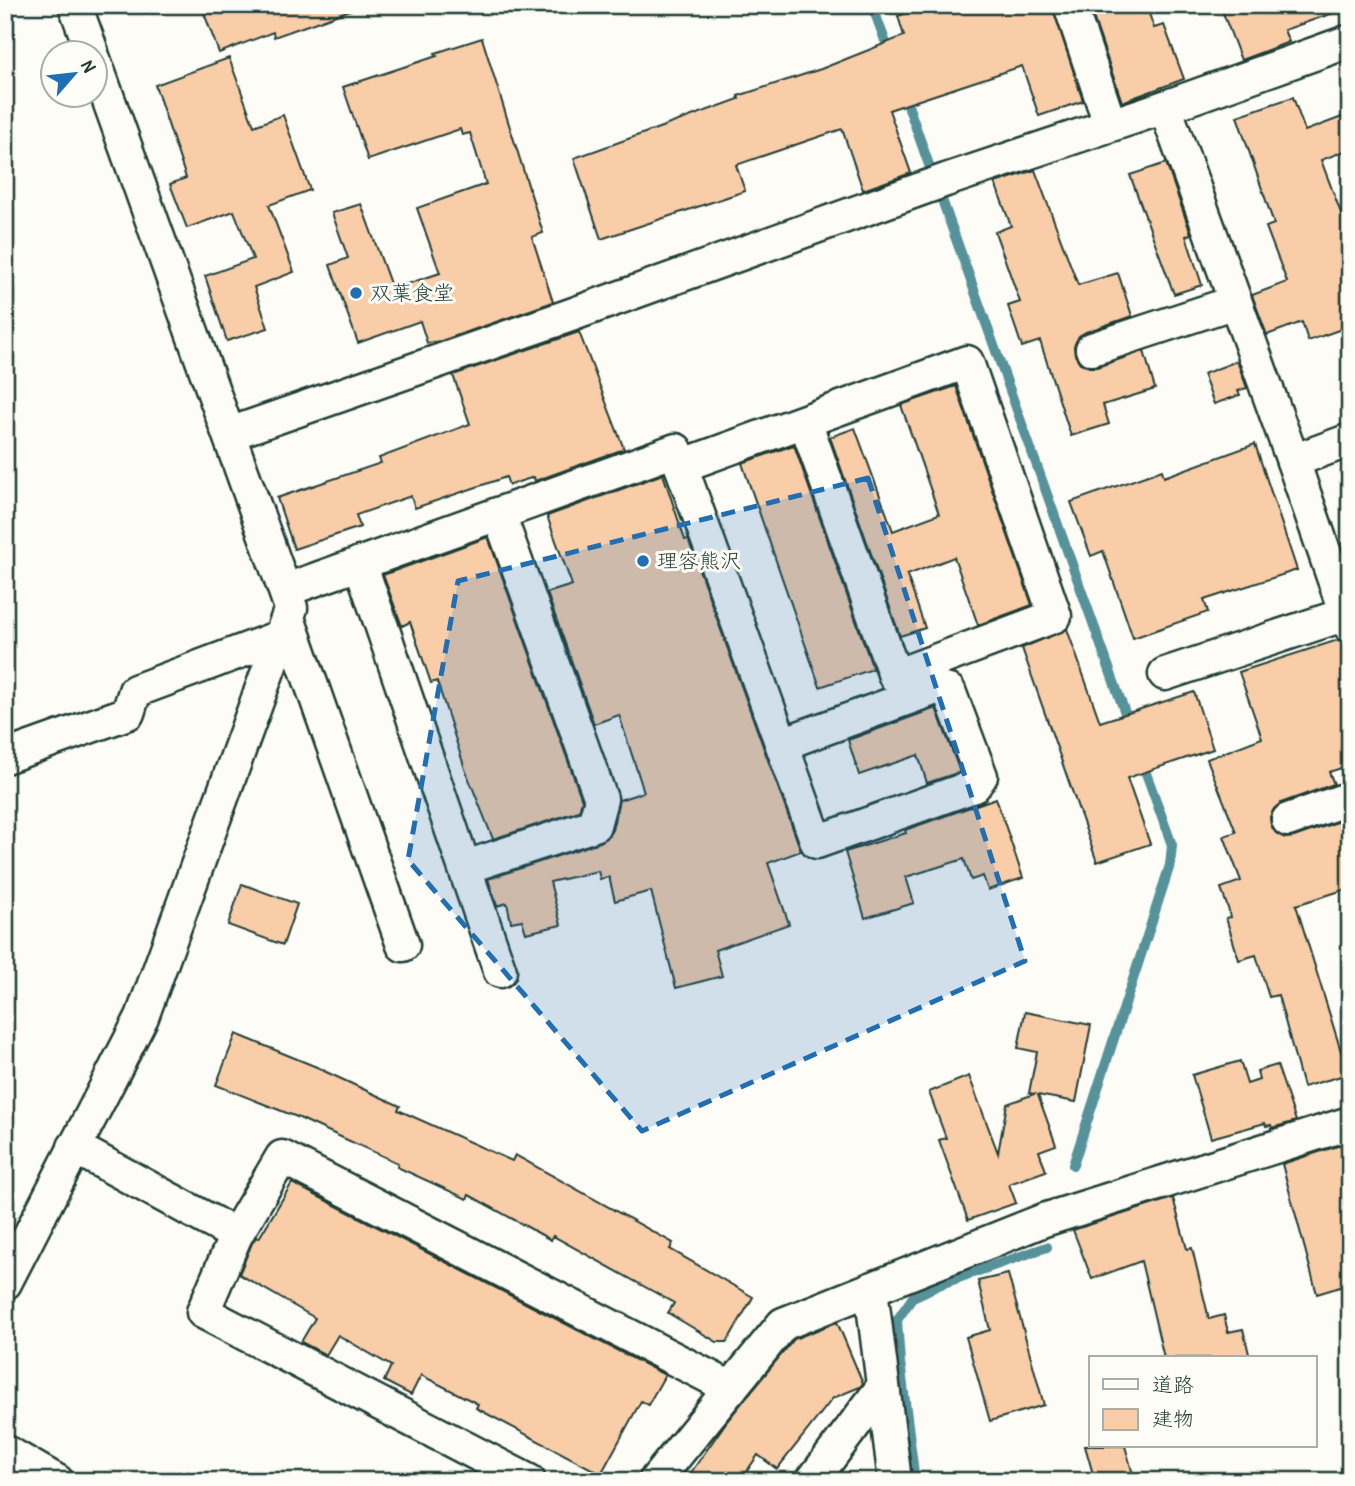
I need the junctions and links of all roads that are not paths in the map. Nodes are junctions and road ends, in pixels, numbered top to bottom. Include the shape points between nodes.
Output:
1 (75, 5) edge
2 (1070, 5) edge
3 (87, 38) edge
4 (1350, 41) edge
5 (108, 98) edge
6 (1165, 107) junction
7 (1110, 124) junction
8 (1235, 302) junction
9 (1092, 349) dead end
10 (805, 421) junction
11 (229, 434) junction
12 (1350, 440) edge
13 (1293, 461) junction
14 (681, 466) junction
15 (499, 514) junction
16 (360, 563) junction
17 (285, 615) junction
18 (1348, 620) edge
19 (1165, 674) dead end
20 (932, 675) junction
21 (782, 744) junction
22 (5, 757) edge
23 (1350, 798) edge
24 (1289, 820) dead end
25 (466, 867) junction
26 (403, 945) dead end
27 (500, 971) dead end
28 (1350, 1123) edge
29 (74, 1147) junction
30 (236, 1235) junction
31 (5, 1283) edge
32 (871, 1289) junction
33 (732, 1388) junction
34 (882, 1388) junction
35 (5, 1451) edge
36 (57, 1481) edge
37 (529, 1481) edge
38 (655, 1481) edge
39 (812, 1481) edge
40 (895, 1481) edge

1 - 3 lane
2 - 7 lane
4 - 6 lane
5 - 11 lane
6 - 7 lane
6 - 8 lane
7 - 11 lane
8 - 9 lane
8 - 13 lane
10 - 14 lane
10 - 20 lane via 895,676
10 - 20 lane via 967,362 1055,616
11 - 17 lane
12 - 13 lane
13 - 18 lane
14 - 15 lane via 676,450
14 - 21 lane
15 - 16 lane
15 - 25 lane via 601,799 594,825
16 - 17 lane
16 - 25 lane
17 - 22 lane via 135,691 128,713
17 - 26 lane
17 - 29 lane via 142,1017
18 - 19 lane
20 - 21 lane
20 - 21 lane via 949,691 981,776 974,786 817,842
23 - 24 lane
25 - 27 lane
28 - 32 lane via 1044,1220
29 - 30 lane
29 - 31 lane
30 - 33 lane via 282,1157
30 - 37 lane via 203,1312
32 - 33 lane via 783,1324
32 - 34 lane
33 - 38 lane
34 - 39 lane
34 - 40 lane
35 - 36 lane

